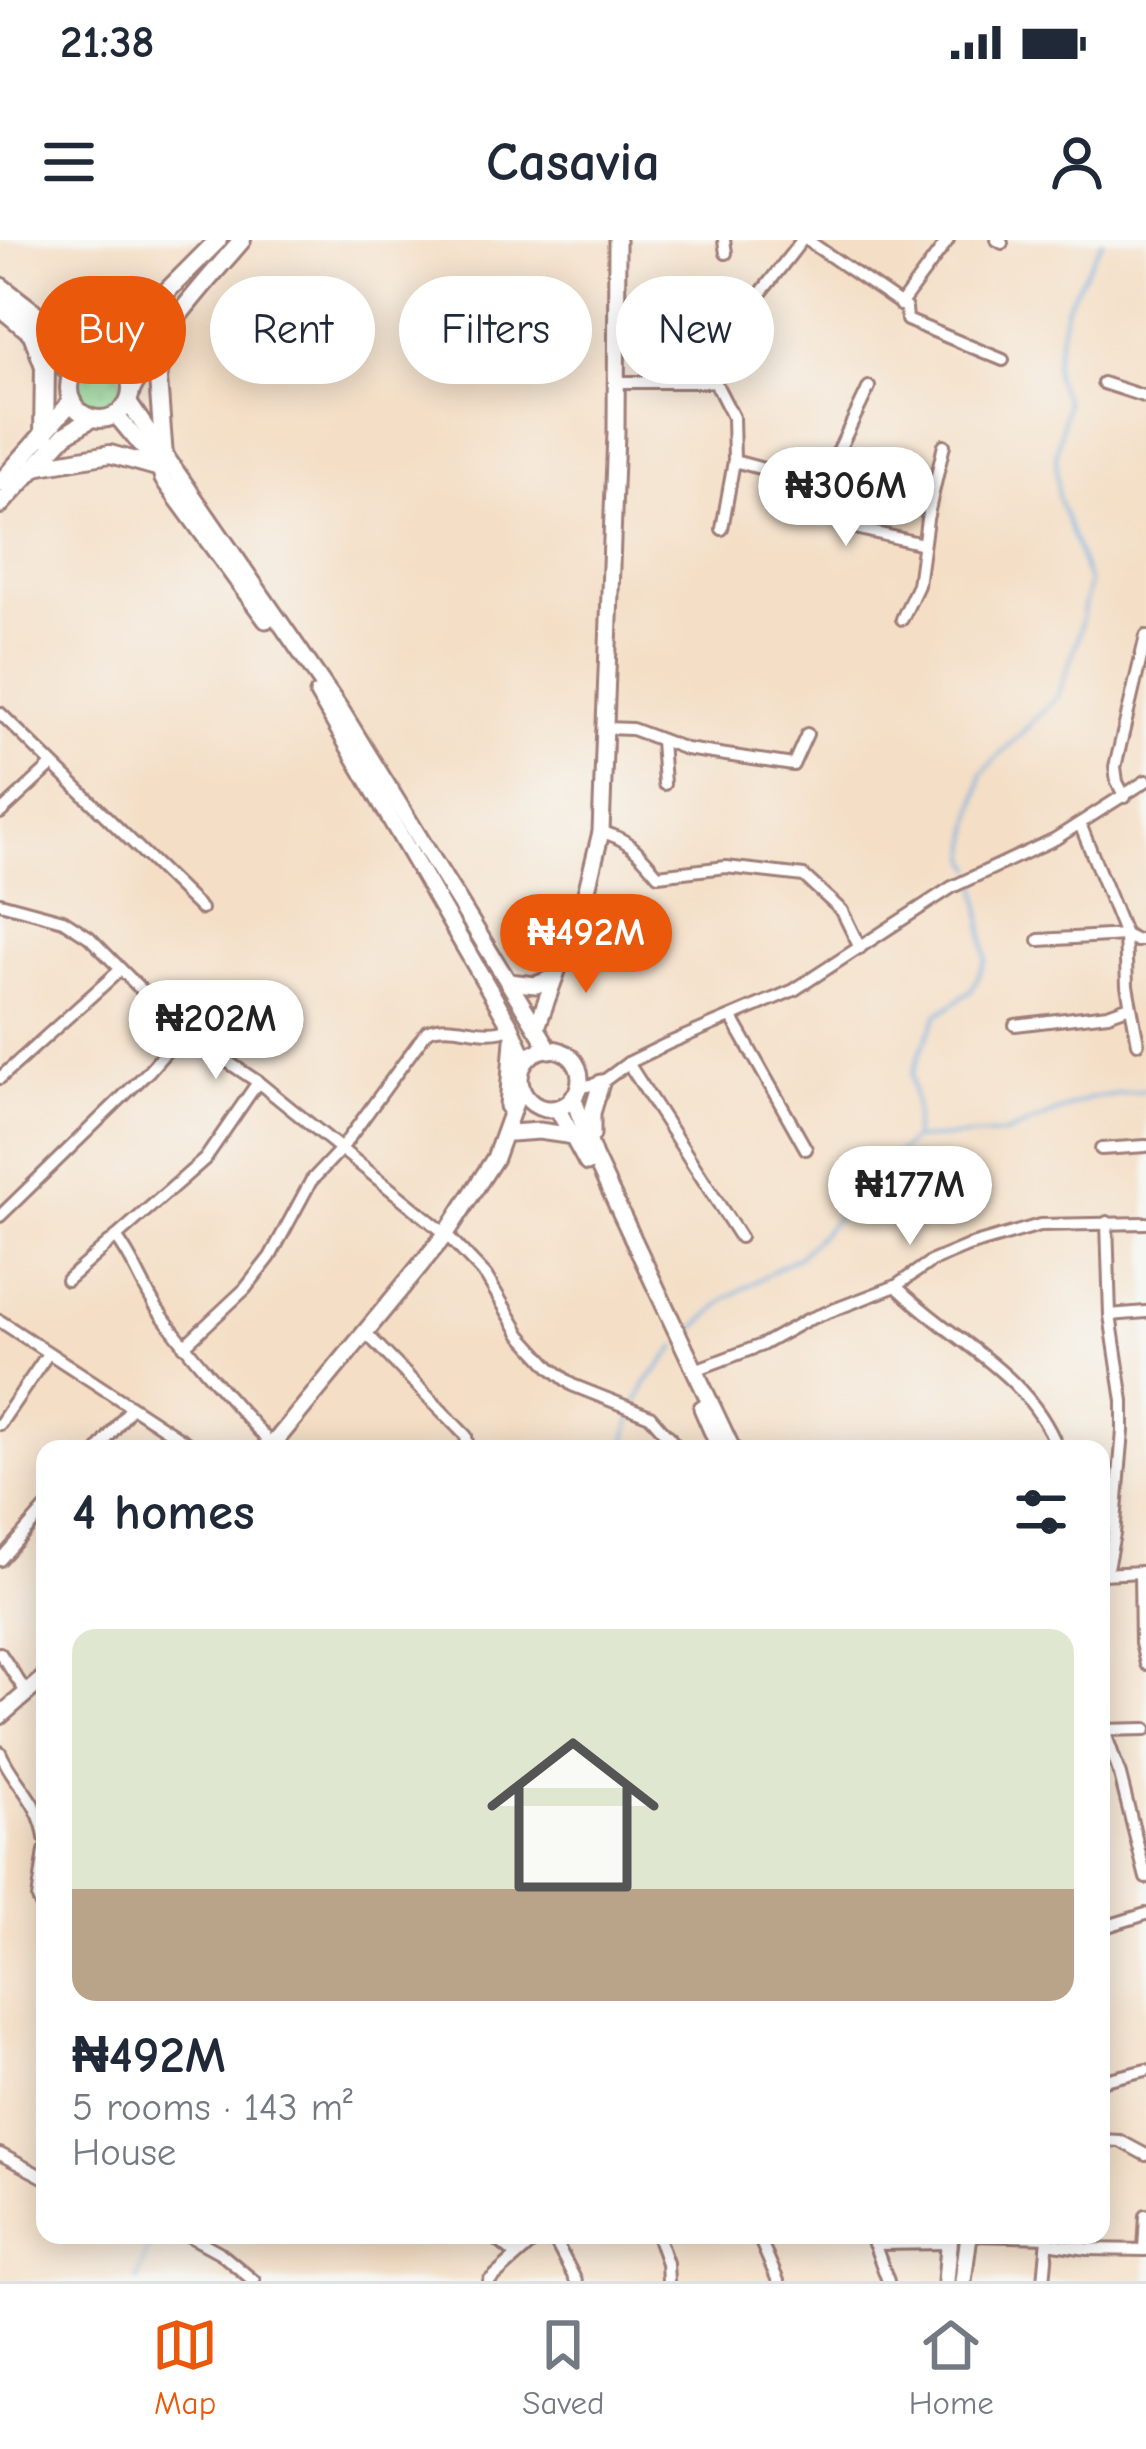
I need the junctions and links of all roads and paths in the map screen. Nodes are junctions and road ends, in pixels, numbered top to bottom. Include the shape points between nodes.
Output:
1 (218, 240) edge
2 (242, 240) edge
3 (617, 240) edge
4 (805, 240) edge
5 (948, 240) edge
6 (184, 276) edge
7 (617, 276) edge
8 (774, 278) edge
9 (0, 287) edge
10 (186, 304) edge
11 (900, 305) junction
12 (0, 306) edge
13 (36, 327) joint
14 (1003, 360) dead end
15 (1103, 382) dead end
16 (44, 384) edge
17 (70, 384) edge
18 (126, 384) edge
19 (134, 384) edge
20 (158, 384) edge
21 (617, 384) edge
22 (716, 384) edge
23 (869, 387) dead end
24 (1146, 397) edge
25 (72, 401) junction
26 (125, 402) junction
27 (92, 418) junction
28 (44, 436) junction
29 (944, 445) dead end
30 (734, 461) junction
31 (162, 462) junction
32 (34, 467) junction
33 (825, 479) junction
34 (0, 484) edge
35 (0, 505) edge
36 (722, 530) dead end
37 (922, 544) junction
38 (902, 619) dead end
39 (1146, 639) edge
40 (0, 713) edge
41 (606, 728) junction
42 (807, 734) dead end
43 (662, 740) junction
44 (52, 765) junction
45 (1146, 782) edge
46 (664, 784) dead end
47 (1125, 797) junction
48 (0, 813) edge
49 (1080, 824) junction
50 (601, 832) junction
51 (0, 903) edge
52 (201, 909) dead end
53 (1125, 935) junction
54 (1146, 938) edge
55 (1039, 940) dead end
56 (570, 945) junction
57 (860, 948) junction
58 (120, 970) junction
59 (555, 977) junction
60 (509, 982) junction
61 (1130, 1006) junction
62 (732, 1018) junction
63 (1015, 1025) dead end
64 (512, 1029) junction
65 (183, 1032) junction
66 (543, 1038) junction
67 (1138, 1043) dead end
68 (526, 1061) junction
69 (628, 1063) junction
70 (0, 1078) edge
71 (258, 1082) junction
72 (601, 1083) junction
73 (521, 1086) junction
74 (577, 1092) junction
75 (537, 1106) junction
76 (557, 1108) junction
77 (507, 1133) junction
78 (574, 1136) junction
79 (1146, 1146) edge
80 (341, 1149) junction
81 (806, 1149) dead end
82 (1101, 1149) dead end
83 (594, 1156) junction
84 (0, 1216) edge
85 (1108, 1222) junction
86 (1146, 1223) edge
87 (446, 1234) junction
88 (740, 1237) dead end
89 (116, 1238) junction
90 (67, 1280) dead end
91 (896, 1286) junction
92 (1146, 1312) edge
93 (1110, 1315) junction
94 (0, 1322) edge
95 (673, 1330) junction
96 (366, 1333) junction
97 (184, 1346) junction
98 (46, 1354) junction
99 (691, 1370) junction
100 (130, 1408) junction
101 (0, 1424) edge
102 (669, 1436) junction
103 (106, 1440) edge
104 (182, 1440) edge
105 (264, 1440) edge
106 (276, 1440) edge
107 (467, 1440) edge
108 (664, 1440) edge
109 (672, 1440) edge
110 (717, 1440) edge
111 (727, 1440) edge
112 (1053, 1440) edge
113 (36, 1519) edge
114 (1110, 1549) edge
115 (0, 1560) edge
116 (1143, 1572) edge
117 (1110, 1574) edge
118 (0, 1653) edge
119 (1146, 1664) edge
120 (36, 1685) edge
121 (26, 1693) junction
122 (0, 1716) edge
123 (1146, 1729) edge
124 (1110, 1730) edge
125 (1110, 1749) edge
126 (0, 1752) edge
127 (36, 1809) edge
128 (1146, 1878) edge
129 (1146, 1914) edge
130 (1110, 1925) edge
131 (1146, 2070) edge
132 (1110, 2078) edge
133 (1110, 2140) edge
134 (1146, 2155) edge
135 (2, 2159) edge
136 (36, 2174) edge
137 (1146, 2215) edge
138 (205, 2244) edge
139 (503, 2244) edge
140 (529, 2244) edge
141 (557, 2244) edge
142 (660, 2244) edge
143 (762, 2244) edge
144 (874, 2244) edge
145 (950, 2244) edge
146 (968, 2244) edge
147 (1047, 2244) edge
148 (1069, 2244) edge
149 (1145, 2250) edge
150 (516, 2254) junction
151 (254, 2281) edge
152 (489, 2281) edge
153 (576, 2281) edge
154 (668, 2281) edge
155 (778, 2281) edge
156 (888, 2281) edge
157 (946, 2281) edge
158 (963, 2281) edge
159 (1044, 2281) edge

1 - 6 main road
2 - 10 main road
3 - 7 main road
4 - 8 street
4 - 11 street
5 - 11 street
9 - 13 highway
11 - 14 street via 907,320
12 - 13 highway
15 - 24 street
16 - 28 highway
17 - 25 main road
18 - 26 main road
19 - 26 main road
20 - 31 main road
21 - 41 main road
22 - 30 street via 733,417
23 - 33 street
25 - 27 main road
25 - 28 main road
26 - 27 main road
26 - 31 main road
27 - 32 main road
28 - 34 main road
29 - 37 street
30 - 33 street
30 - 36 street
31 - 32 main road via 110,454
31 - 60 main road via 342,712
31 - 64 main road via 164,479 314,687
32 - 35 main road
33 - 37 street via 842,521
37 - 38 street via 918,585
39 - 47 street via 1115,767
40 - 44 street
41 - 43 street
41 - 50 main road
42 - 43 street via 793,765
43 - 46 street
44 - 48 street
44 - 52 street
45 - 47 street
47 - 49 street
49 - 53 street
49 - 57 street via 952,887
50 - 56 main road
50 - 57 street via 644,854 658,875 726,867 804,876 842,910
51 - 58 street via 75,926
53 - 54 street
53 - 55 street
53 - 61 street
56 - 59 main road
56 - 66 main road
57 - 62 street
58 - 65 street
58 - 70 street
59 - 60 main road
59 - 66 main road
60 - 66 main road
61 - 63 street
61 - 67 street
62 - 69 street
62 - 81 street
64 - 68 main road
64 - 77 main road
64 - 80 street via 427,1031
65 - 71 street
65 - 84 street
66 - 68 main road
66 - 74 main road via 570,1058
68 - 73 main road
69 - 72 street
69 - 88 street
71 - 80 street
71 - 89 street via 206,1160
72 - 74 street
72 - 83 main road via 592,1113
73 - 75 main road
73 - 77 main road
74 - 76 main road
74 - 83 main road
75 - 76 main road
75 - 77 main road
76 - 78 main road
77 - 78 main road
77 - 87 main road
78 - 95 main road
79 - 82 street
80 - 87 street
80 - 97 street via 311,1181 245,1289
83 - 95 main road
85 - 86 street
85 - 91 street via 1011,1233 930,1262
85 - 93 street
87 - 96 main road
87 - 102 street via 550,1367 650,1416
89 - 90 street
89 - 97 street
91 - 99 street
91 - 112 street via 1014,1380
92 - 93 street
93 - 114 street via 1123,1431
94 - 98 street
95 - 99 main road
96 - 106 main road
96 - 107 street
97 - 105 street
98 - 100 street
98 - 101 street
99 - 110 main road
99 - 111 main road
100 - 103 street
100 - 104 street
102 - 108 street
102 - 109 street
113 - 115 street
116 - 117 street
116 - 119 street
118 - 121 street
120 - 121 main road
121 - 122 main road
123 - 124 street
125 - 128 street
126 - 127 street
129 - 130 street
131 - 132 street
133 - 134 street
135 - 136 street
137 - 149 street
138 - 151 street
139 - 150 street
140 - 150 street
141 - 153 street
142 - 154 street
143 - 155 street
144 - 156 street
145 - 157 main road
146 - 158 main road
147 - 159 street
148 - 149 street
150 - 152 street

